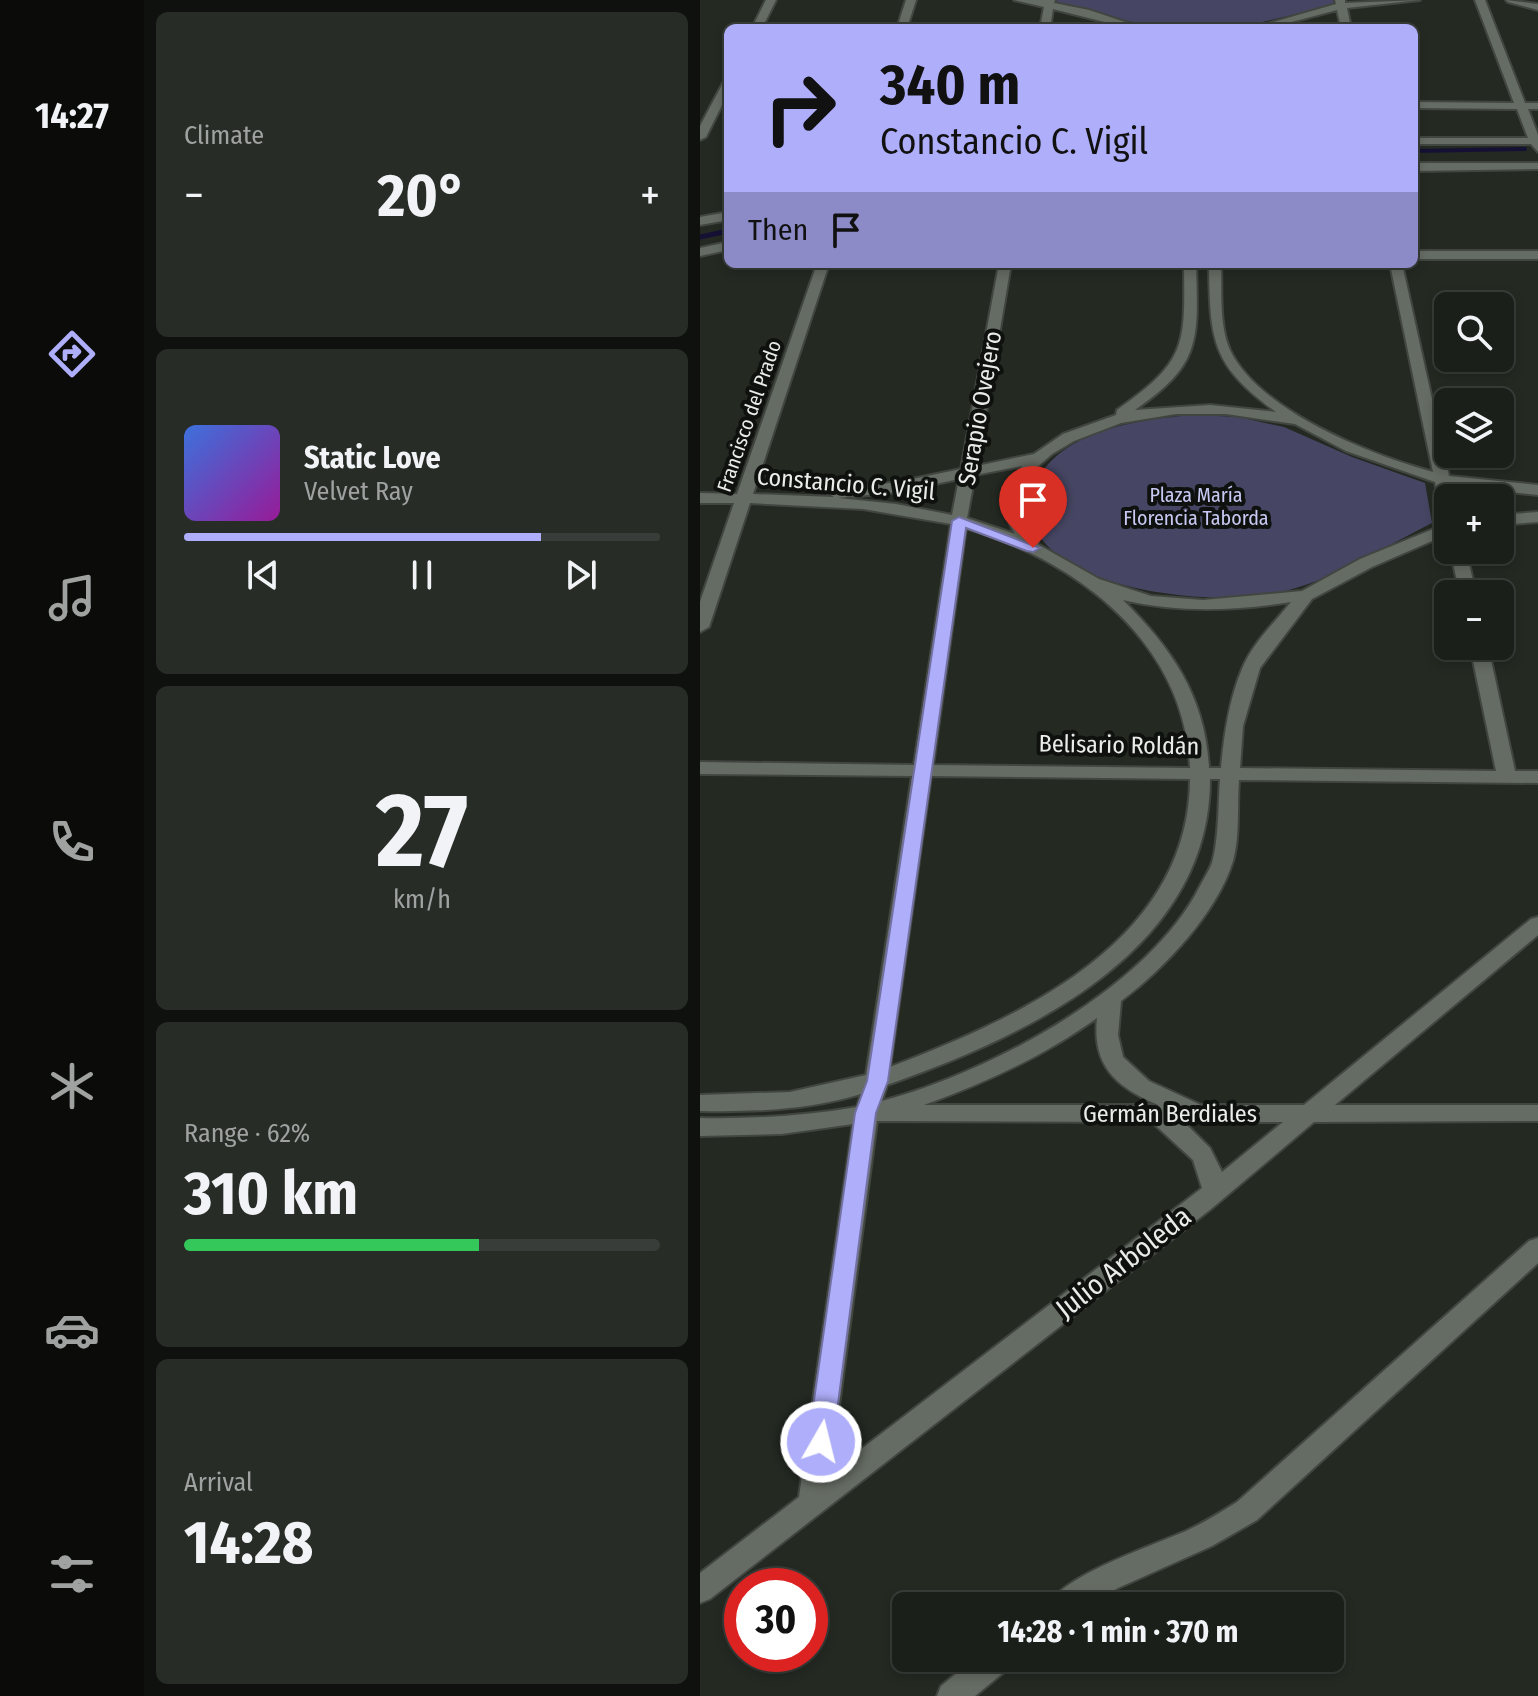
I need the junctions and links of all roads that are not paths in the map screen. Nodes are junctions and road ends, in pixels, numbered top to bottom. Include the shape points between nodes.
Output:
1 (771, 0) edge
2 (911, 0) edge
3 (1019, 0) edge
4 (1415, 0) edge
5 (1480, 0) edge
6 (1511, 0) edge
7 (1529, 0) edge
8 (1050, 2) edge
9 (1340, 3) edge
10 (1538, 4) edge
11 (759, 24) edge
12 (903, 24) edge
13 (1046, 24) edge
14 (1124, 24) edge
15 (1272, 24) edge
16 (1345, 24) edge
17 (700, 100) edge
18 (724, 100) edge
19 (1418, 105) edge
20 (1522, 106) junction
21 (1538, 106) edge
22 (700, 137) edge
23 (1418, 141) edge
24 (1537, 143) edge
25 (1538, 166) edge
26 (1418, 167) edge
27 (724, 217) edge
28 (700, 221) edge
29 (724, 247) edge
30 (700, 252) edge
31 (1418, 255) edge
32 (1538, 255) edge
33 (822, 268) edge
34 (1004, 268) edge
35 (1190, 268) edge
36 (1215, 268) edge
37 (1397, 268) edge
38 (1108, 421) junction
39 (1301, 422) junction
40 (1036, 458) junction
41 (969, 473) junction
42 (1441, 479) junction
43 (1442, 484) edge
44 (1538, 490) edge
45 (700, 495) edge
46 (745, 495) junction
47 (1538, 517) edge
48 (1514, 519) edge
49 (959, 521) junction
50 (1434, 534) edge
51 (1033, 548) junction
52 (1101, 587) junction
53 (1306, 595) junction
54 (700, 627) edge
55 (1482, 660) edge
56 (700, 768) edge
57 (922, 769) junction
58 (1200, 772) junction
59 (1231, 772) junction
60 (1507, 776) junction
61 (1538, 777) edge
62 (1538, 924) edge
63 (1110, 996) junction
64 (877, 1081) junction
65 (804, 1099) junction
66 (700, 1103) edge
67 (866, 1113) junction
68 (1206, 1113) junction
69 (1306, 1113) junction
70 (1538, 1113) edge
71 (1158, 1114) junction
72 (700, 1127) edge
73 (1215, 1190) junction
74 (1538, 1248) edge
75 (812, 1502) junction
76 (700, 1590) edge
77 (1080, 1592) edge
78 (981, 1672) edge
79 (952, 1696) edge

1 - 11 street
2 - 12 street
3 - 8 street
4 - 9 street
5 - 20 street
6 - 10 street
7 - 10 street
8 - 13 street
8 - 14 street
9 - 15 street
9 - 16 street
17 - 18 street
18 - 22 street
19 - 20 street
20 - 21 street
20 - 24 street
23 - 24 street
25 - 26 street
27 - 28 street
29 - 30 street
31 - 32 street
33 - 46 street, Francisco del Prado
34 - 41 street, Serapio Ovejero
35 - 38 street via 1191,334 1184,360 1169,378
36 - 39 street via 1219,334 1235,371
37 - 42 street
38 - 39 street via 1196,409
38 - 40 street
39 - 42 street via 1367,455
40 - 41 street, Constancio C. Vigil
40 - 51 street via 1012,502 1015,521
41 - 46 street, Constancio C. Vigil via 832,494
41 - 49 street, Serapio Ovejero
42 - 43 street
42 - 44 street
45 - 46 street, Constancio C. Vigil
46 - 49 street, Constancio C. Vigil via 870,506
46 - 54 street, Francisco del Prado
47 - 48 street
49 - 51 street, Constancio C. Vigil
49 - 57 street, Serapio Ovejero
50 - 53 street
51 - 52 street, Constancio C. Vigil
52 - 53 street, Constancio C. Vigil via 1195,605 1251,604
52 - 58 street via 1176,673 1187,695
53 - 59 street via 1251,668 1239,699
55 - 60 street
56 - 57 street, Belisario Roldán
57 - 58 street, Belisario Roldán
57 - 64 street, Serapio Ovejero
58 - 59 street, Belisario Roldán
58 - 64 street via 1197,824 1187,861 1171,894 1139,936 1025,1019
59 - 60 street, Belisario Roldán
59 - 63 street via 1217,879 1184,930
60 - 61 street, Belisario Roldán
62 - 69 street, Julio Arboleda
63 - 67 street via 1001,1065 926,1096
63 - 68 street via 1108,1050 1117,1066 1150,1091
64 - 65 street
64 - 67 street, Serapio Ovejero
65 - 66 street
65 - 67 street, Germán Berdiales
67 - 71 street, Germán Berdiales
67 - 72 street via 757,1128
67 - 75 street, Serapio Ovejero
68 - 69 street, Germán Berdiales
68 - 71 street, Germán Berdiales
69 - 70 street, Germán Berdiales
69 - 73 street, Julio Arboleda
71 - 73 street via 1203,1152
73 - 75 street, Julio Arboleda
74 - 77 street via 1247,1511 1220,1531
75 - 76 street, Julio Arboleda
78 - 79 street

